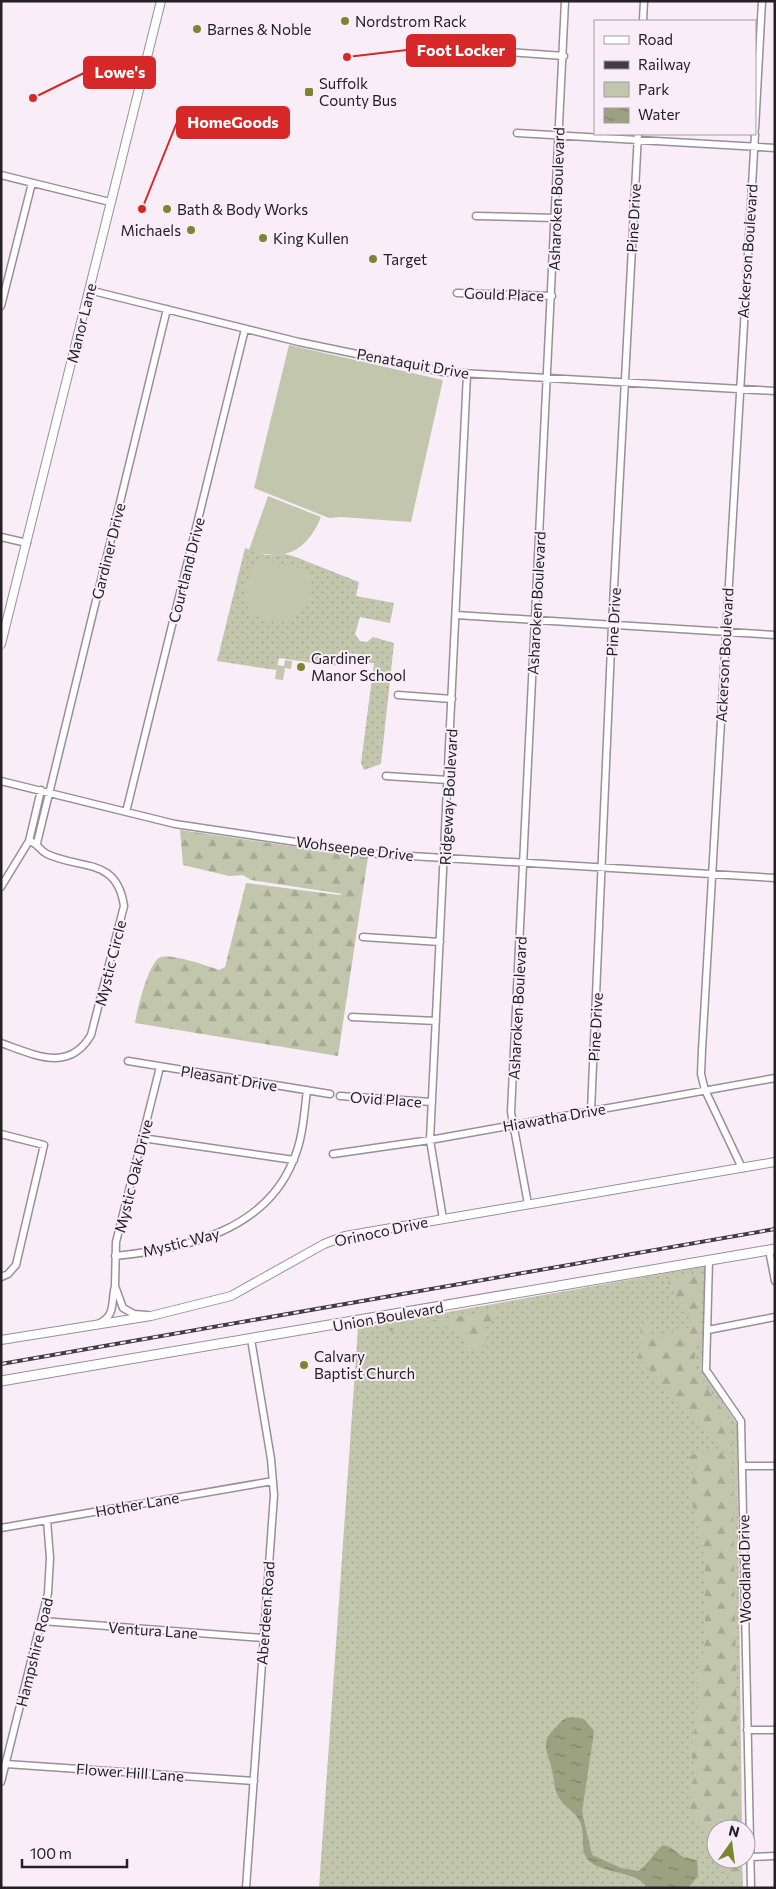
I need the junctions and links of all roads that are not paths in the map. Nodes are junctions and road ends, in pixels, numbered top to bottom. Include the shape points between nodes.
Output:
1 (161, 1) edge
2 (566, 1) edge
3 (644, 1) edge
4 (762, 1) edge
5 (643, 20) edge
6 (508, 52) dead end
7 (564, 56) junction
8 (756, 112) edge
9 (517, 133) dead end
10 (754, 135) edge
11 (559, 136) junction
12 (638, 137) edge
13 (754, 147) junction
14 (775, 148) edge
15 (1, 175) edge
16 (32, 182) junction
17 (110, 202) junction
18 (476, 216) dead end
19 (556, 218) junction
20 (89, 290) junction
21 (456, 293) dead end
22 (552, 296) junction
23 (1, 306) edge
24 (167, 309) junction
25 (245, 329) junction
26 (467, 374) junction
27 (548, 378) junction
28 (624, 382) junction
29 (739, 389) junction
30 (775, 391) edge
31 (1, 537) edge
32 (27, 543) junction
33 (456, 615) junction
34 (535, 620) junction
35 (612, 625) junction
36 (726, 632) junction
37 (775, 635) edge
38 (1, 644) edge
39 (398, 695) dead end
40 (452, 699) junction
41 (386, 776) dead end
42 (448, 780) junction
43 (1, 781) edge
44 (44, 791) junction
45 (126, 812) junction
46 (29, 841) junction
47 (37, 843) junction
48 (445, 858) junction
49 (524, 863) junction
50 (602, 868) junction
51 (711, 875) junction
52 (775, 878) edge
53 (1, 887) edge
54 (363, 937) dead end
55 (440, 942) junction
56 (352, 1017) dead end
57 (436, 1021) junction
58 (1, 1043) edge
59 (128, 1061) dead end
60 (160, 1067) junction
61 (775, 1078) edge
62 (307, 1090) junction
63 (705, 1090) junction
64 (330, 1094) dead end
65 (340, 1096) dead end
66 (432, 1102) junction
67 (591, 1111) junction
68 (513, 1123) junction
69 (1, 1134) edge
70 (142, 1138) junction
71 (430, 1140) junction
72 (333, 1154) dead end
73 (294, 1160) junction
74 (775, 1162) edge
75 (742, 1168) junction
76 (528, 1204) junction
77 (443, 1219) junction
78 (772, 1249) edge
79 (115, 1256) junction
80 (709, 1260) junction
81 (1, 1277) edge
82 (775, 1281) edge
83 (114, 1286) junction
84 (151, 1316) junction
85 (775, 1318) edge
86 (96, 1325) junction
87 (708, 1330) junction
88 (251, 1339) junction
89 (1, 1340) edge
90 (1, 1381) edge
91 (742, 1466) junction
92 (775, 1466) edge
93 (273, 1481) junction
94 (47, 1520) junction
95 (1, 1528) edge
96 (42, 1621) junction
97 (263, 1638) junction
98 (748, 1730) junction
99 (775, 1730) edge
100 (6, 1764) junction
101 (254, 1781) junction
102 (1, 1782) edge
103 (749, 1819) edge
104 (775, 1856) edge
105 (756, 1857) edge
106 (750, 1869) edge
107 (246, 1888) edge
108 (751, 1888) edge

1 - 17 street, Manor Lane
2 - 7 street, Asharoken Boulevard
3 - 5 street
4 - 8 street
6 - 7 street
7 - 11 street, Asharoken Boulevard
9 - 11 street
10 - 13 street, Ackerson Boulevard
11 - 12 street
11 - 19 street, Asharoken Boulevard
12 - 13 street
12 - 28 street, Pine Drive
13 - 14 street
13 - 29 street, Ackerson Boulevard
15 - 16 street
16 - 17 street
16 - 23 street
17 - 20 street, Manor Lane
18 - 19 street
19 - 22 street, Asharoken Boulevard
20 - 24 street, Penataquit Drive
20 - 32 street, Manor Lane
21 - 22 street, Gould Place
22 - 27 street, Asharoken Boulevard
24 - 25 street, Penataquit Drive
24 - 44 street, Gardiner Drive
25 - 26 street, Penataquit Drive via 433,370
25 - 45 street, Courtland Drive
26 - 27 street, Penataquit Drive
26 - 33 street, Ridgeway Boulevard
27 - 28 street, Penataquit Drive
27 - 34 street, Asharoken Boulevard
28 - 29 street, Penataquit Drive
28 - 35 street, Pine Drive
29 - 30 street, Penataquit Drive
29 - 36 street, Ackerson Boulevard
31 - 32 street
32 - 38 street, Manor Lane
33 - 34 street
33 - 40 street, Ridgeway Boulevard
34 - 35 street
34 - 49 street, Asharoken Boulevard
35 - 36 street
35 - 50 street, Pine Drive
36 - 37 street
36 - 51 street, Ackerson Boulevard
39 - 40 street
40 - 42 street, Ridgeway Boulevard
41 - 42 street
42 - 48 street, Ridgeway Boulevard
43 - 44 street, Wohseepee Drive
44 - 45 street, Wohseepee Drive
44 - 46 street
44 - 47 street
45 - 48 street, Wohseepee Drive via 175,824 378,854
46 - 47 street, Mystic Circle
46 - 53 street
47 - 58 street, Mystic Circle via 47,854 98,868 108,874 117,882 124,906 91,1035 84,1048 61,1058 49,1058
48 - 49 street, Wohseepee Drive
48 - 55 street, Ridgeway Boulevard
49 - 50 street, Wohseepee Drive
49 - 68 street, Asharoken Boulevard
50 - 51 street, Wohseepee Drive
50 - 67 street, Pine Drive
51 - 52 street, Wohseepee Drive
51 - 63 street, Ackerson Boulevard via 701,1074
54 - 55 street
55 - 57 street, Ridgeway Boulevard
56 - 57 street
57 - 66 street, Ridgeway Boulevard
59 - 60 street, Pleasant Drive
60 - 62 street, Pleasant Drive
60 - 70 street, Mystic Oak Drive
61 - 63 street, Hiawatha Drive
62 - 64 street, Pleasant Drive
62 - 73 street, Mystic Way
63 - 67 street, Hiawatha Drive
63 - 75 street, Ackerson Boulevard
65 - 66 street, Ovid Place
66 - 71 street, Ridgeway Boulevard
67 - 68 street, Hiawatha Drive
68 - 71 street, Hiawatha Drive
68 - 76 street, Asharoken Boulevard
69 - 81 street via 44,1145 16,1265
70 - 73 street
70 - 79 street, Mystic Oak Drive
71 - 72 street, Hiawatha Drive
71 - 77 street, Ridgeway Boulevard
73 - 79 street, Mystic Way via 275,1192 236,1226 184,1244
74 - 75 street, Orinoco Drive
75 - 76 street, Orinoco Drive
76 - 77 street, Orinoco Drive
77 - 84 street, Orinoco Drive via 345,1236 324,1244 231,1296
78 - 80 main road, Union Boulevard
78 - 82 street
79 - 83 street, Mystic Oak Drive
80 - 87 street, Woodland Drive
80 - 88 main road, Union Boulevard
83 - 84 street, Mystic Oak Drive via 126,1311
83 - 86 street, Mystic Oak Drive via 112,1311 107,1319
84 - 86 street, Orinoco Drive
85 - 87 street
86 - 89 street, Orinoco Drive
87 - 91 street, Woodland Drive via 706,1370 741,1421
88 - 90 main road, Union Boulevard
88 - 93 street, Aberdeen Road
91 - 92 street
91 - 98 street, Woodland Drive
93 - 94 street, Hother Lane
93 - 97 street, Aberdeen Road
94 - 95 street, Hother Lane
94 - 96 street, Hampshire Road via 50,1578
96 - 97 street, Ventura Lane
96 - 100 street, Hampshire Road
97 - 101 street, Aberdeen Road
98 - 99 street
98 - 103 street, Woodland Drive
100 - 101 street, Flower Hill Lane
100 - 102 street, Hampshire Road
101 - 107 street, Aberdeen Road
104 - 105 street
106 - 108 street, Woodland Drive

